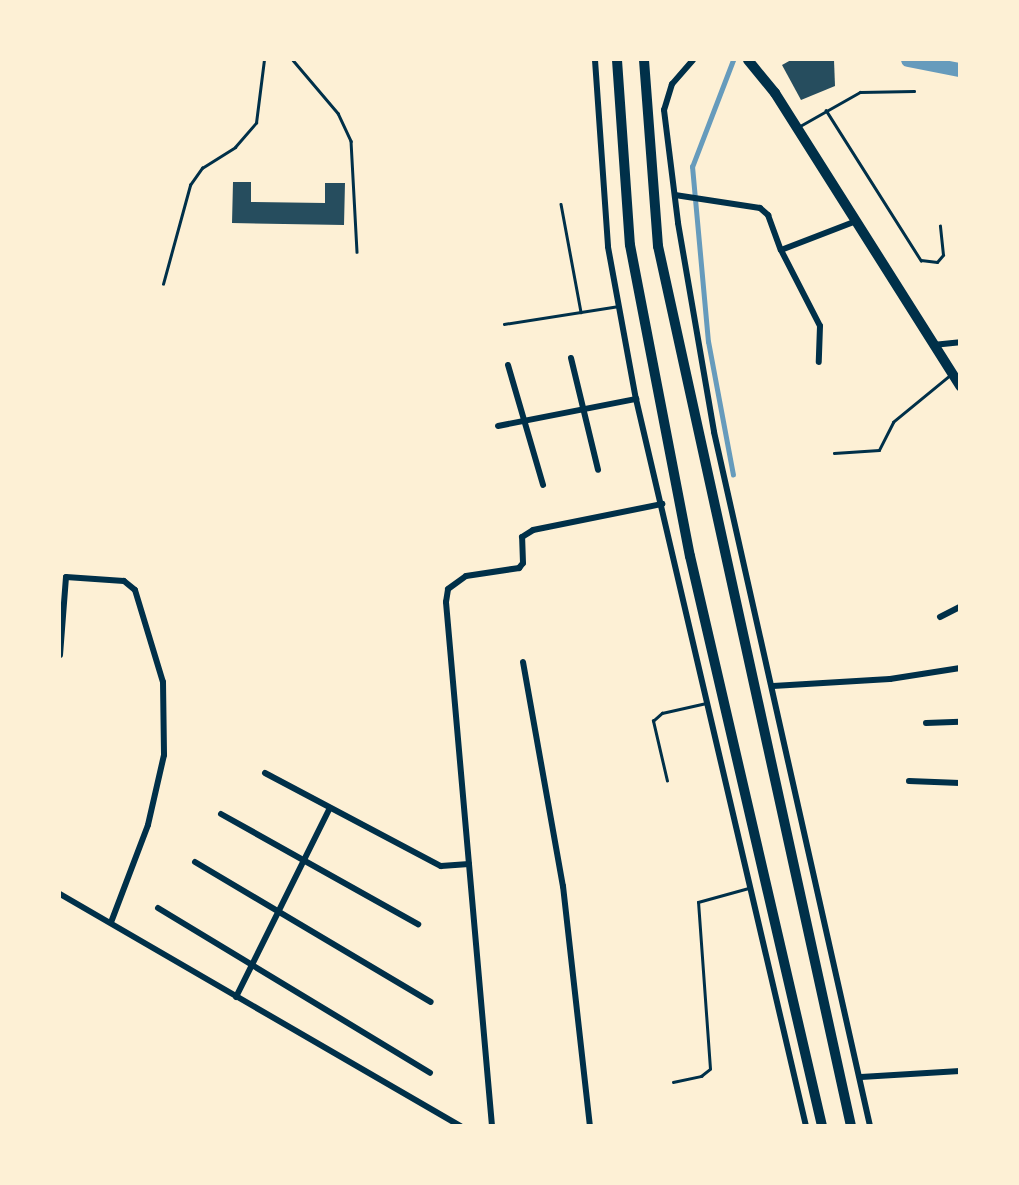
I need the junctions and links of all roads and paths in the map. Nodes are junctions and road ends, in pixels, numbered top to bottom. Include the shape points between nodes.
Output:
1 (264, 60) edge
2 (293, 60) edge
3 (595, 60) edge
4 (617, 60) edge
5 (644, 60) edge
6 (693, 60) edge
7 (748, 60) edge
8 (914, 91) dead end
9 (826, 110) junction
10 (797, 127) junction
11 (675, 195) junction
12 (561, 204) dead end
13 (856, 222) junction
14 (940, 226) dead end
15 (781, 250) junction
16 (357, 252) dead end
17 (163, 284) dead end
18 (619, 306) junction
19 (581, 312) junction
20 (504, 324) dead end
21 (960, 342) edge
22 (933, 345) junction
23 (571, 358) dead end
24 (819, 362) dead end
25 (508, 365) dead end
26 (951, 373) junction
27 (960, 386) edge
28 (636, 399) junction
29 (584, 407) junction
30 (525, 419) junction
31 (498, 426) dead end
32 (834, 453) dead end
33 (598, 470) dead end
34 (543, 485) dead end
35 (662, 504) junction
36 (960, 607) edge
37 (940, 617) dead end
38 (60, 656) edge
39 (523, 662) dead end
40 (960, 668) edge
41 (774, 686) junction
42 (708, 703) junction
43 (960, 722) edge
44 (926, 723) dead end
45 (265, 773) dead end
46 (667, 781) dead end
47 (909, 781) dead end
48 (960, 783) edge
49 (330, 808) junction
50 (221, 814) dead end
51 (303, 860) junction
52 (195, 862) dead end
53 (469, 864) junction
54 (753, 887) junction
55 (60, 894) edge
56 (158, 908) dead end
57 (277, 911) junction
58 (111, 920) junction
59 (418, 924) dead end
60 (250, 964) junction
61 (236, 997) junction
62 (431, 1002) dead end
63 (960, 1071) edge
64 (430, 1073) dead end
65 (861, 1077) junction
66 (673, 1082) dead end
67 (461, 1125) edge
68 (492, 1125) edge
69 (590, 1125) edge
70 (806, 1125) edge
71 (822, 1125) edge
72 (851, 1125) edge
73 (870, 1125) edge

1 - 17 lane via 256,123 235,147 202,168 190,185
2 - 16 lane via 338,113 351,141
3 - 18 street via 608,247
4 - 71 highway via 629,245 690,556
5 - 72 highway via 658,246
6 - 11 street via 672,84 664,110
7 - 10 highway
8 - 9 lane via 876,89
9 - 10 lane
9 - 14 lane via 921,260 937,262 943,255
10 - 13 highway
11 - 15 street via 760,208 768,215
11 - 41 street via 714,432
12 - 19 lane
13 - 15 street
13 - 22 highway
15 - 24 street via 820,326
18 - 19 lane
18 - 28 street
19 - 20 lane
21 - 22 street
22 - 26 highway
23 - 29 street
25 - 30 street
26 - 27 highway
26 - 32 lane via 893,422 879,450
28 - 29 street
28 - 35 street
29 - 30 street
29 - 33 street
30 - 31 street
30 - 34 street
35 - 42 street
35 - 53 street via 533,530 522,537 519,568 466,576 448,589
36 - 37 street
38 - 58 street via 66,577 124,581 135,590 163,682 164,755 148,825
39 - 69 street via 563,886
40 - 41 street via 890,679
41 - 65 street via 795,800
42 - 46 lane via 662,713 653,720
42 - 54 street
43 - 44 street
45 - 49 street
47 - 48 street
49 - 51 street
49 - 53 street via 441,866
50 - 51 street
51 - 57 street
51 - 59 street
52 - 57 street
53 - 68 street
54 - 66 lane via 698,902 710,1069 701,1076
54 - 70 street
55 - 58 street
56 - 60 street
57 - 60 street
57 - 62 street
58 - 61 street
60 - 61 street
60 - 64 street
61 - 67 street
63 - 65 street
65 - 73 street

